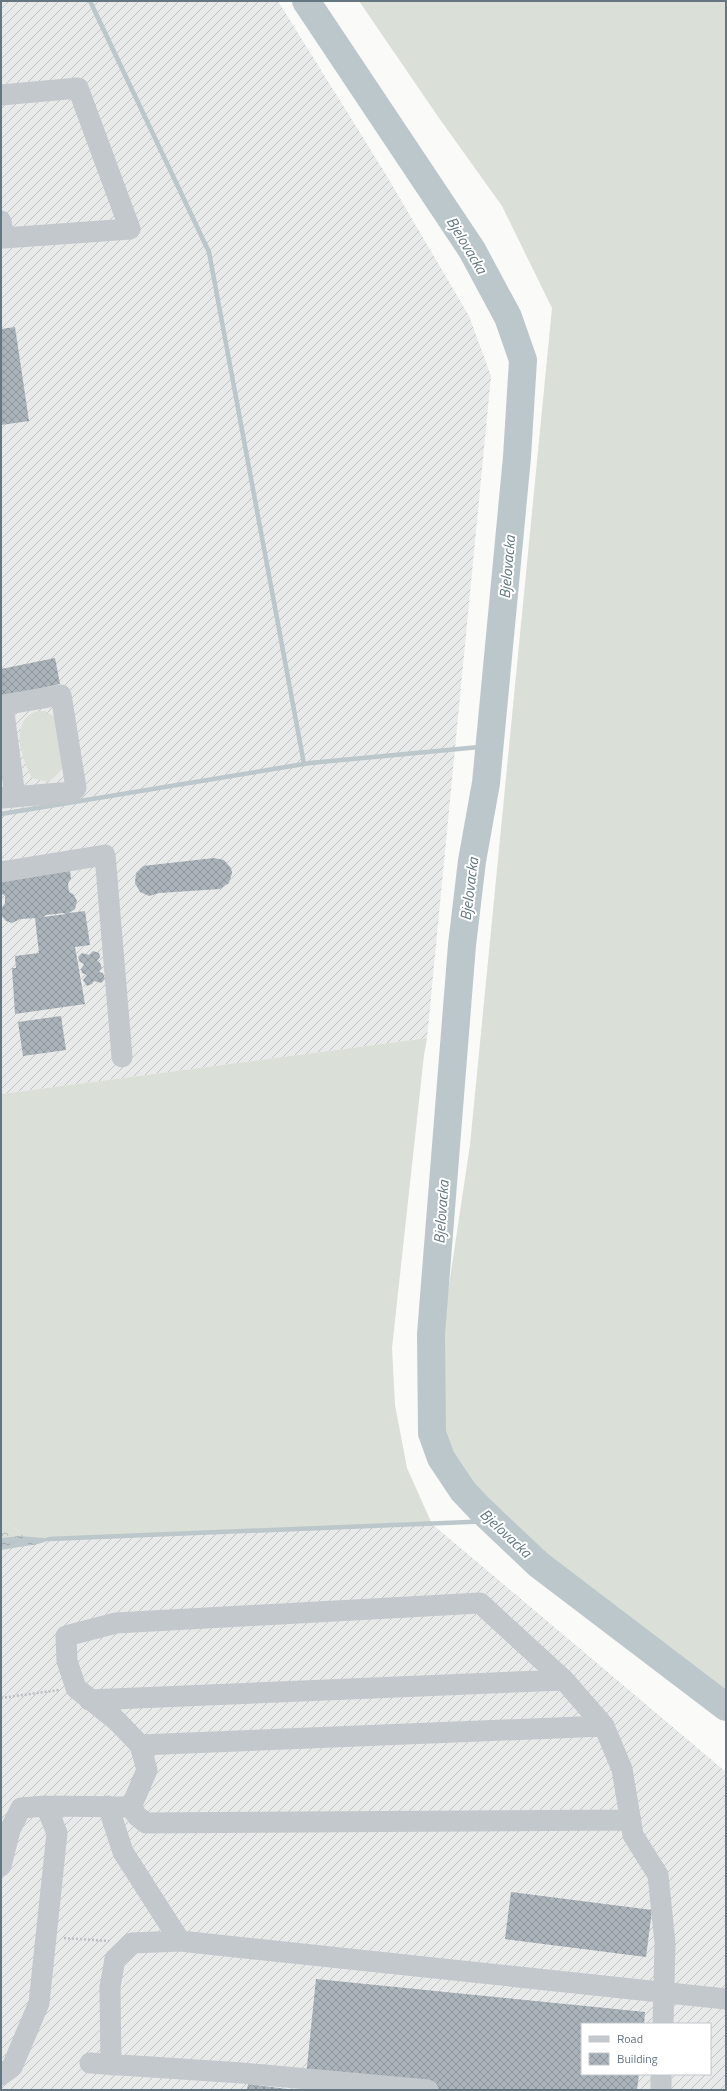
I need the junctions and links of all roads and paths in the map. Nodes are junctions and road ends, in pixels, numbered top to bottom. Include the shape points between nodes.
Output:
1 (1, 95) edge
2 (1, 221) edge
3 (8, 797) edge
4 (1, 872) edge
5 (122, 1057) dead end
6 (564, 1680) junction
7 (82, 1694) junction
8 (1, 1698) edge
9 (604, 1726) junction
10 (140, 1745) junction
11 (46, 1806) junction
12 (108, 1806) junction
13 (131, 1807) junction
14 (631, 1820) junction
15 (1, 1866) edge
16 (47, 1936) junction
17 (180, 1942) junction
18 (132, 1943) junction
19 (665, 1993) junction
20 (726, 2000) edge
21 (664, 2023) edge
22 (90, 2063) dead end
23 (111, 2065) junction
24 (1, 2074) edge
25 (661, 2075) edge
26 (237, 2082) edge
27 (428, 2090) edge
28 (661, 2090) edge

1 - 2 lane via 78,88 130,229 4,238
3 - 3 lane via 72,792 76,788 61,695 3,705
4 - 5 lane via 104,855
6 - 7 lane
6 - 7 lane via 480,1603 116,1623 66,1636 67,1661
6 - 9 lane
7 - 8 path
7 - 10 lane via 118,1721
9 - 10 lane
9 - 14 lane via 622,1768
10 - 13 lane via 147,1770
11 - 12 lane
11 - 15 lane via 21,1808 10,1830
11 - 16 lane via 57,1834
12 - 13 lane
12 - 17 lane via 123,1852
13 - 14 lane via 146,1823
14 - 19 lane via 633,1835 658,1876 666,1943
16 - 18 path
16 - 24 lane via 39,2003 12,2067
17 - 18 lane
17 - 19 lane
18 - 23 lane via 115,1959 110,1987
19 - 20 lane
19 - 21 lane
22 - 23 lane
23 - 26 lane
25 - 28 lane
26 - 27 lane

